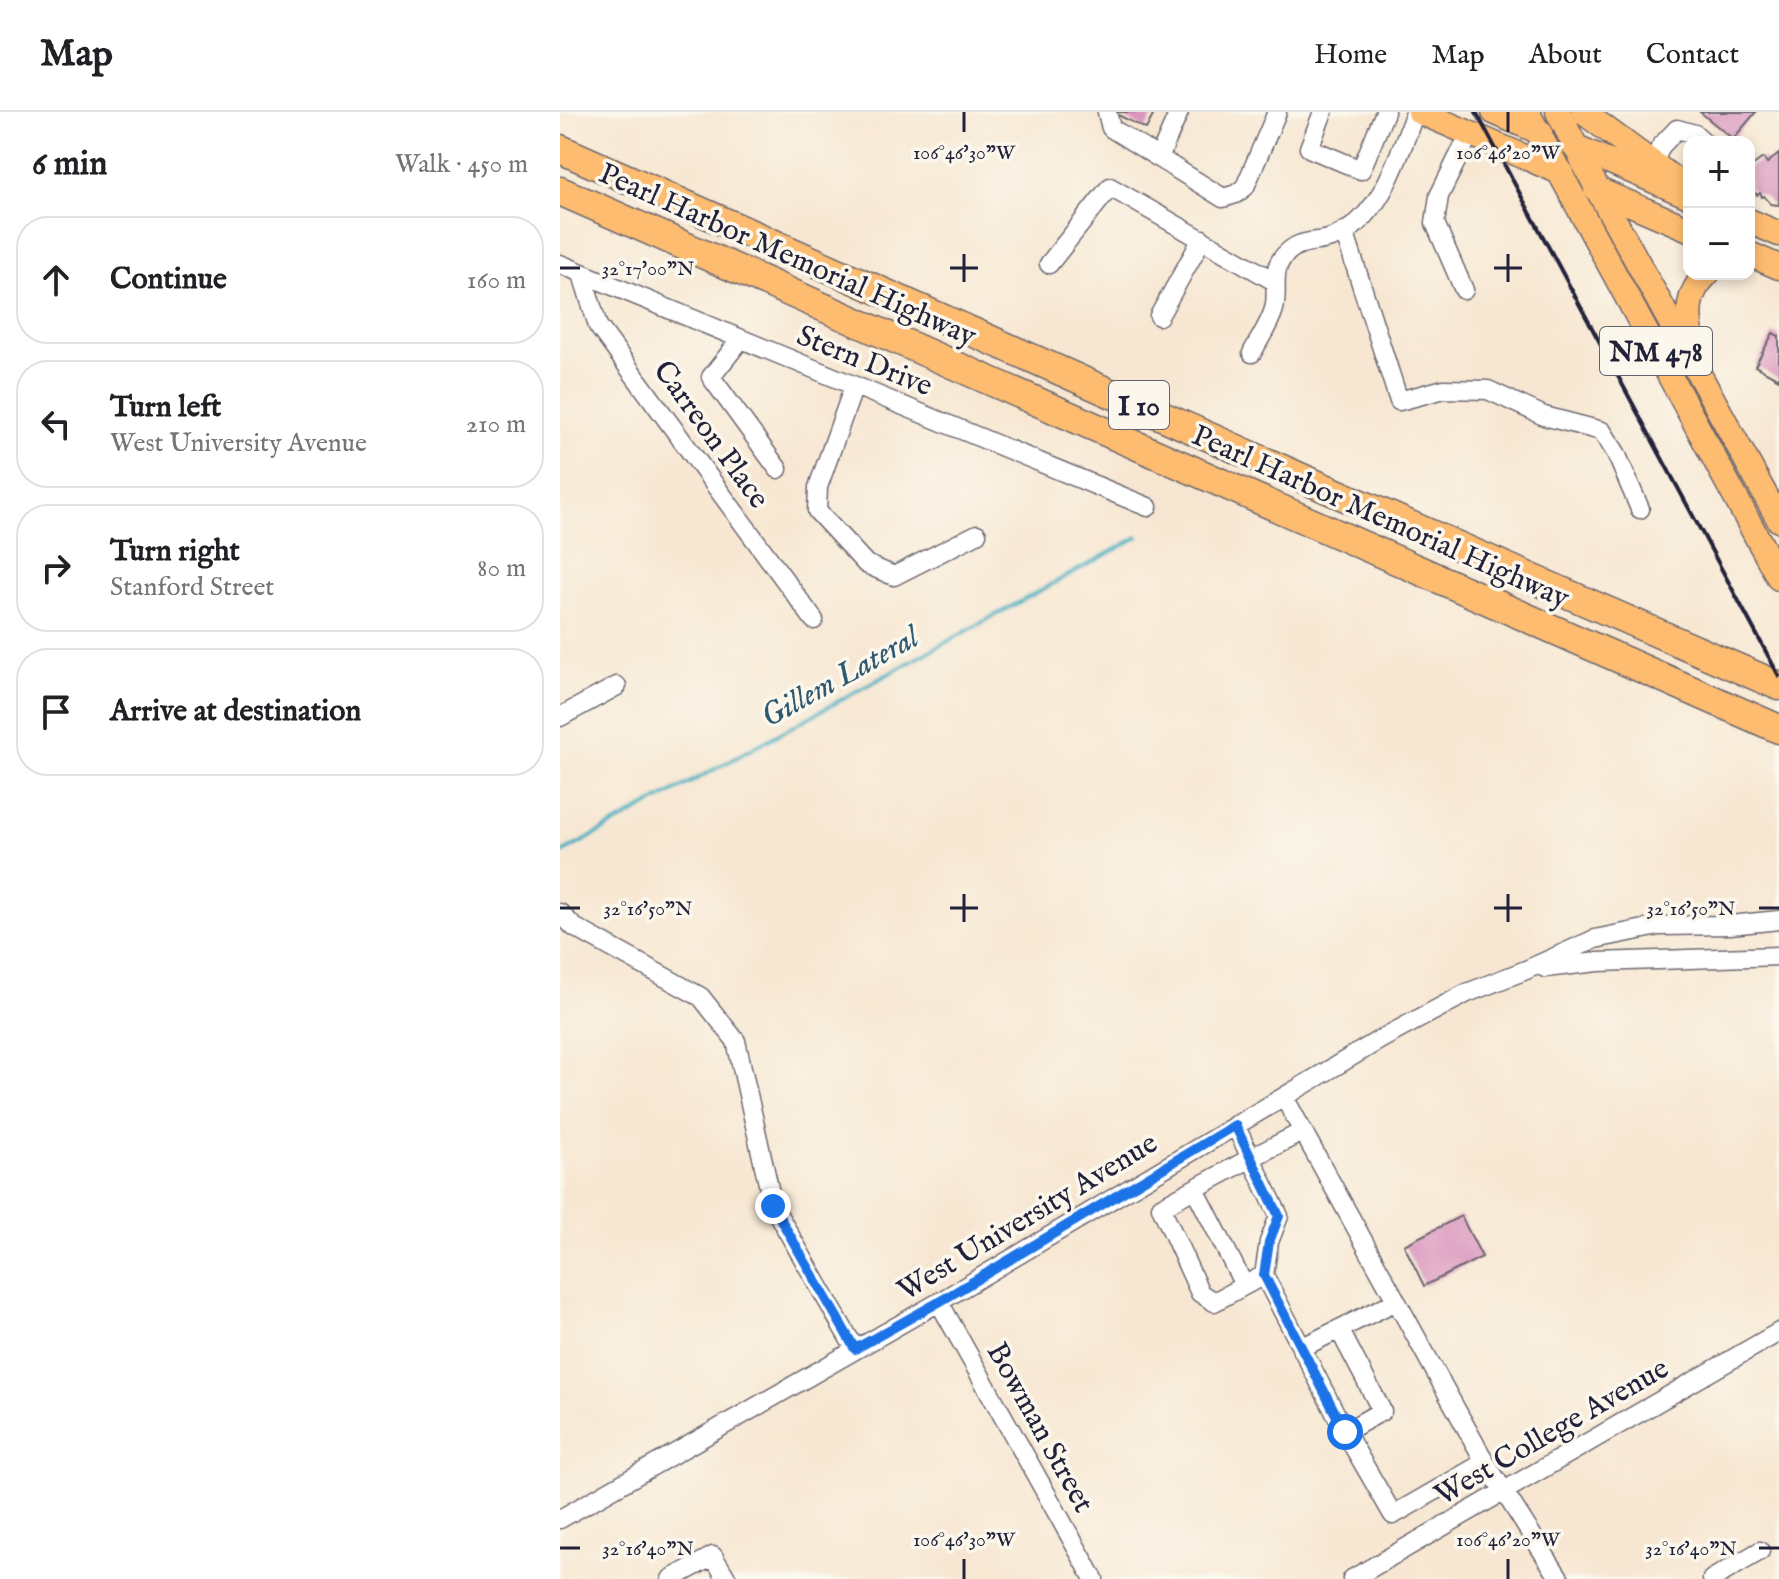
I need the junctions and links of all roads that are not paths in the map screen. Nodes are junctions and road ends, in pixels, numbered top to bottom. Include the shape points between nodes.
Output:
1 (1107, 112) edge
2 (1179, 112) edge
3 (1277, 112) edge
4 (1323, 112) edge
5 (1385, 112) edge
6 (1417, 112) edge
7 (1494, 112) edge
8 (1558, 112) edge
9 (1583, 112) edge
10 (1532, 121) edge
11 (1470, 133) junction
12 (1697, 136) edge
13 (1577, 147) junction
14 (560, 149) edge
15 (1159, 158) junction
16 (1653, 164) junction
17 (1558, 171) junction
18 (1683, 185) edge
19 (1598, 190) junction
20 (560, 191) edge
21 (1683, 193) edge
22 (1755, 224) edge
23 (1683, 226) edge
24 (1344, 231) junction
25 (1779, 234) edge
26 (1202, 239) junction
27 (1755, 257) edge
28 (560, 264) edge
29 (1049, 264) dead end
30 (1755, 267) edge
31 (1779, 269) edge
32 (582, 274) junction
33 (1701, 280) edge
34 (1274, 281) junction
35 (1464, 290) dead end
36 (1159, 316) dead end
37 (741, 339) junction
38 (1252, 353) dead end
39 (1695, 363) junction
40 (854, 386) junction
41 (778, 469) dead end
42 (1148, 507) dead end
43 (1640, 509) dead end
44 (1779, 520) edge
45 (977, 534) dead end
46 (1779, 578) edge
47 (814, 620) dead end
48 (617, 686) dead end
49 (1779, 686) edge
50 (560, 717) edge
51 (1770, 725) edge
52 (560, 913) edge
53 (1779, 920) edge
54 (1779, 956) edge
55 (1526, 970) junction
56 (1284, 1097) junction
57 (1235, 1125) junction
58 (1302, 1132) junction
59 (1251, 1158) junction
60 (1195, 1189) junction
61 (1264, 1275) junction
62 (1244, 1285) junction
63 (1396, 1301) junction
64 (939, 1302) junction
65 (1339, 1329) junction
66 (1779, 1332) edge
67 (1301, 1348) junction
68 (855, 1349) junction
69 (1345, 1432) junction
70 (1485, 1462) junction
71 (1503, 1489) junction
72 (560, 1519) edge
73 (1760, 1551) dead end
74 (671, 1579) edge
75 (727, 1579) edge
76 (1094, 1579) edge
77 (1352, 1579) edge
78 (1560, 1579) edge
79 (1712, 1579) edge

1 - 15 street via 1111,128
2 - 15 street
3 - 15 street via 1245,187 1236,194 1223,198
4 - 5 street via 1309,148 1361,170
6 - 11 main road
6 - 24 street via 1379,194 1361,221
7 - 10 main road
8 - 13 main road, NM 478
9 - 16 main road
10 - 13 main road
10 - 17 main road, NM 478
11 - 17 main road
11 - 35 street via 1439,196 1435,223
12 - 16 street via 1677,129
13 - 19 main road, NM 478
13 - 21 main road
14 - 49 highway, Pearl Harbor Memorial Highway / I 10
16 - 18 main road
17 - 19 main road
17 - 46 main road, NM 478
19 - 23 main road
19 - 39 main road, NM 478
20 - 51 highway, Pearl Harbor Memorial Highway / I 10
22 - 25 main road
24 - 34 street via 1334,238 1302,242 1282,258
24 - 43 street via 1399,401 1444,389 1488,390 1544,416 1602,431
26 - 29 street via 1110,187
26 - 34 street
26 - 36 street
27 - 31 main road
28 - 32 street, Stern Drive
30 - 31 main road
32 - 37 street, Stern Drive
32 - 47 street, Carreon Place via 598,326
33 - 39 main road via 1689,301
34 - 38 street via 1275,307
37 - 40 street, Stern Drive
37 - 41 street via 711,377
39 - 44 main road, NM 478
40 - 42 street, Stern Drive
40 - 45 street via 818,487 817,511 866,564 894,576
48 - 50 street
52 - 68 street via 574,927 701,997 736,1041 773,1206
53 - 55 street, West University Avenue via 1659,926 1595,939
54 - 55 street, West University Avenue via 1598,962
55 - 56 street, West University Avenue via 1467,993
56 - 57 street, West University Avenue
56 - 58 street
57 - 59 street
57 - 64 street, West University Avenue
58 - 59 street
58 - 63 street
59 - 60 street
59 - 61 street via 1279,1216
60 - 62 street
60 - 62 street via 1161,1207 1200,1293 1214,1302
61 - 62 street
61 - 67 street
63 - 65 street
63 - 70 street
64 - 68 street, West University Avenue
64 - 76 street, Bowman Street
65 - 67 street
65 - 69 street via 1382,1411
66 - 71 street, West College Avenue
67 - 69 street
68 - 72 street, West University Avenue
69 - 70 street via 1393,1515
70 - 71 street
71 - 77 street, West College Avenue
71 - 78 street
73 - 79 street
74 - 75 street via 713,1556

